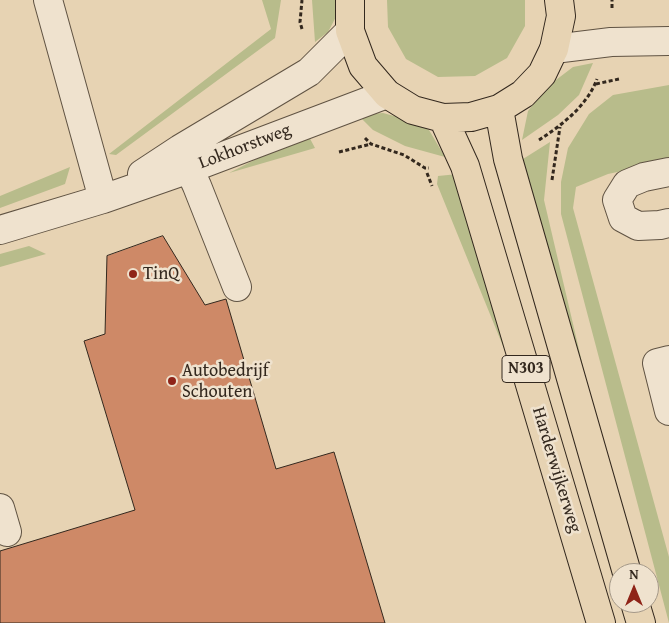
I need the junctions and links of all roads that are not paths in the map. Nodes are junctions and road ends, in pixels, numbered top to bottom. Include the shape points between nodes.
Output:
1 (48, 0) edge
2 (350, 0) edge
3 (559, 0) edge
4 (350, 31) junction
5 (669, 41) edge
6 (554, 50) junction
7 (387, 94) junction
8 (499, 109) junction
9 (443, 118) junction
10 (184, 159) junction
11 (669, 172) edge
12 (103, 199) junction
13 (669, 223) edge
14 (0, 230) edge
15 (237, 287) dead end
16 (665, 355) edge
17 (669, 411) edge
18 (624, 563) edge
19 (601, 623) edge

1 - 12 street
2 - 4 main road
3 - 6 main road via 561,16
4 - 7 main road via 363,66
4 - 10 street, Lokhorstweg via 309,72
5 - 6 street via 611,42
6 - 8 main road via 542,74 523,94
7 - 9 main road via 413,110
7 - 10 street, Lokhorstweg
8 - 9 main road via 471,117
8 - 18 main road, N303 via 508,159
9 - 19 main road, Harderwijkerweg / N303 via 465,166
10 - 12 street, Lokhorstweg
10 - 15 street
11 - 13 street via 627,184 617,200 623,218 638,226
12 - 14 street, Lokhorstweg
16 - 17 street

